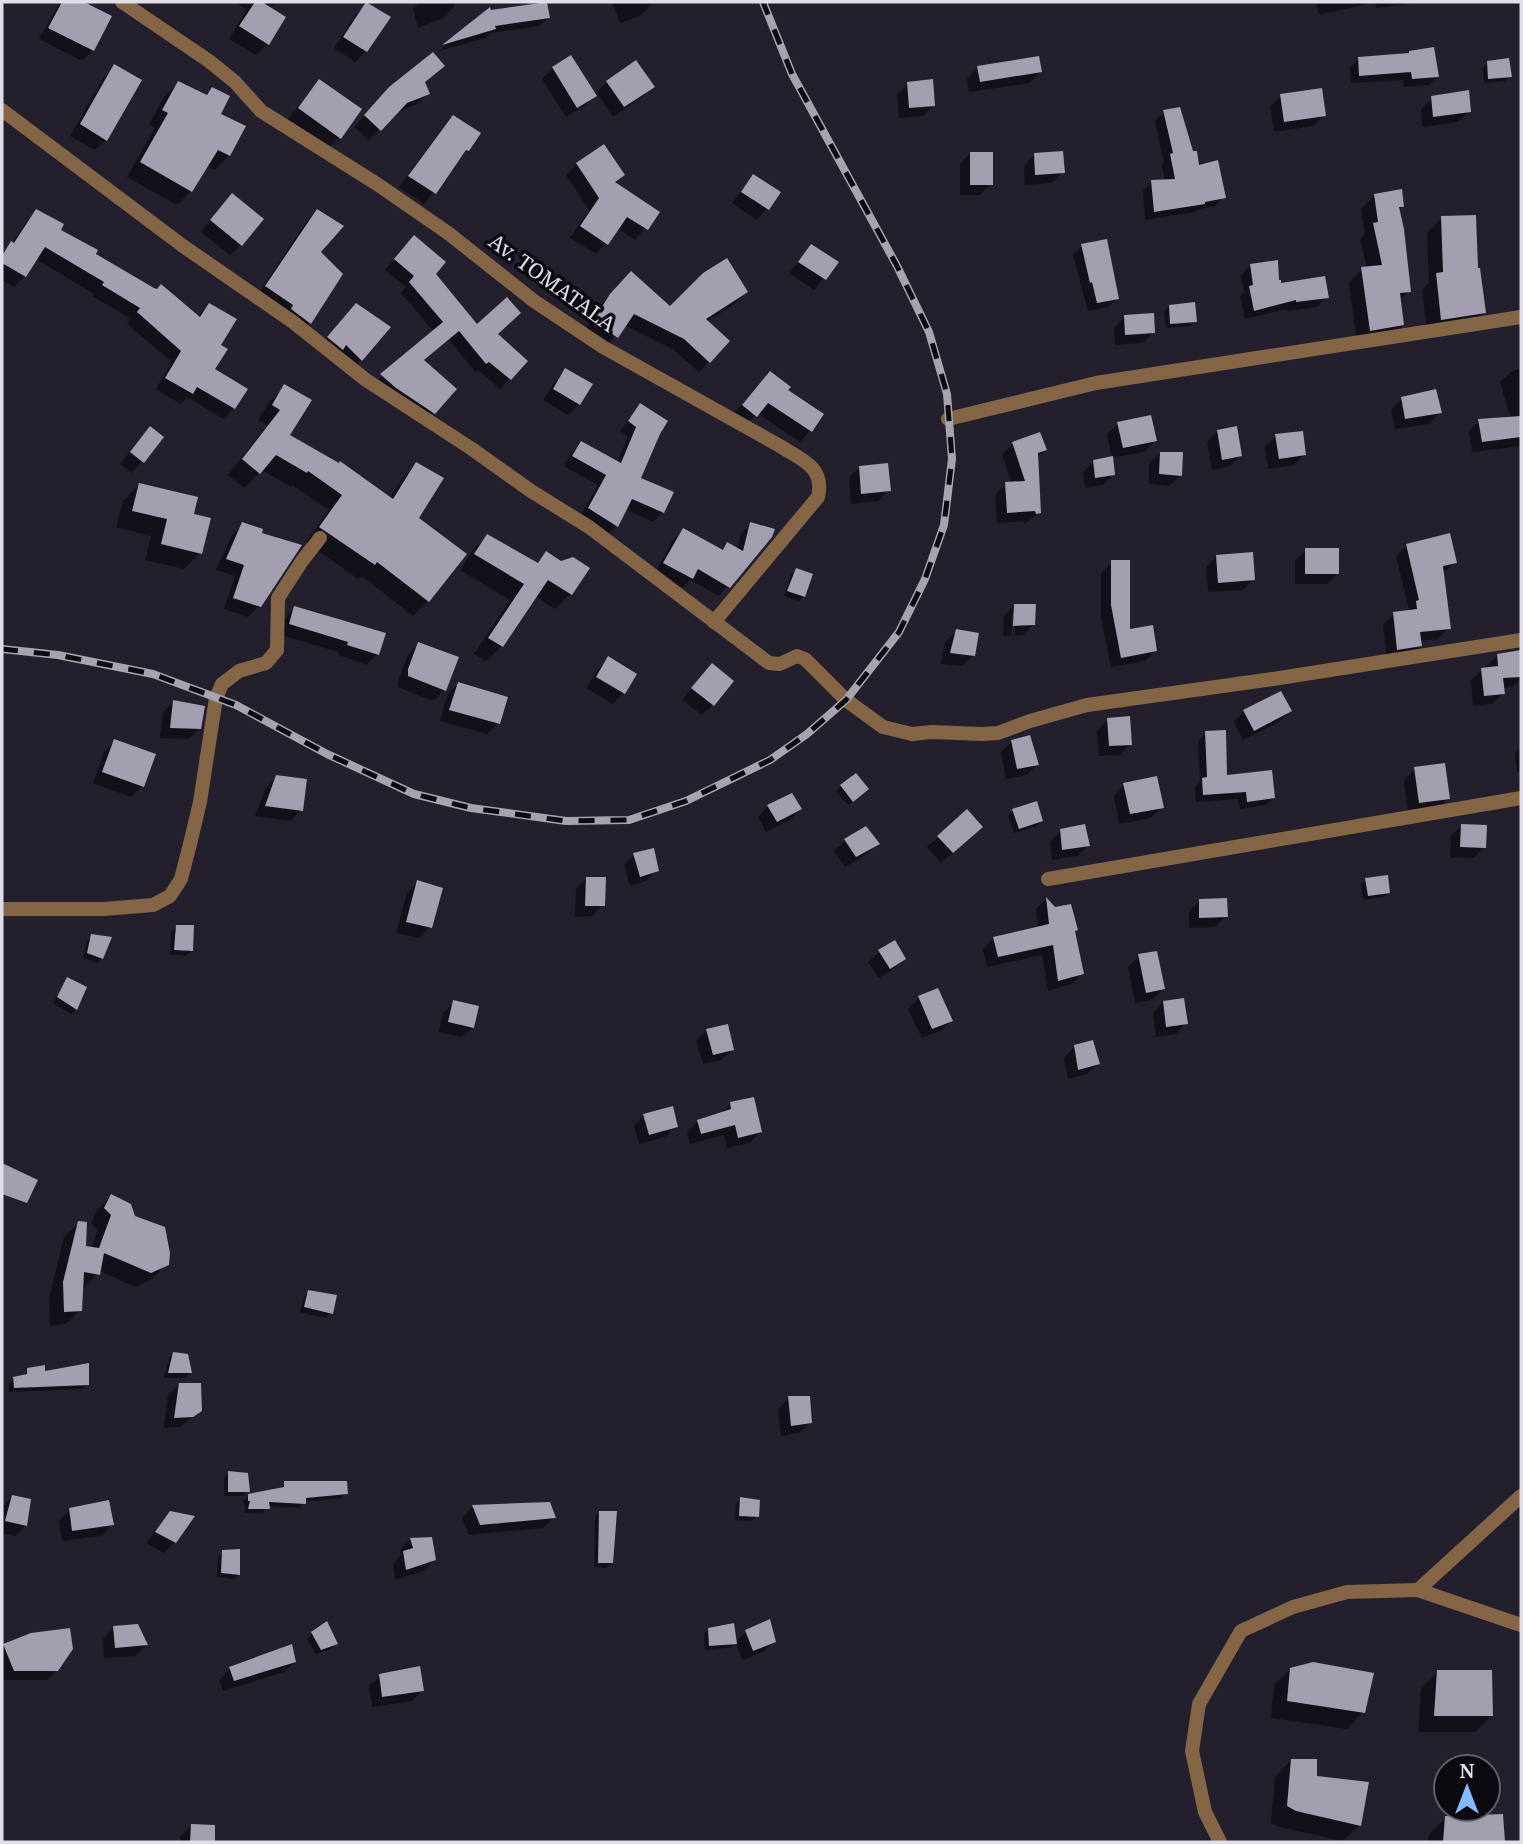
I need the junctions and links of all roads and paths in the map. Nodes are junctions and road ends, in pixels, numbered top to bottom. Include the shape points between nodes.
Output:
1 (122, 2) edge
2 (2, 110) edge
3 (1521, 317) edge
4 (948, 419) dead end
5 (320, 538) dead end
6 (714, 621) junction
7 (1521, 640) edge
8 (1521, 798) edge
9 (1048, 879) dead end
10 (2, 909) edge
11 (1521, 1496) edge
12 (1418, 1590) junction
13 (1521, 1625) edge
14 (1220, 1842) edge

1 - 6 street, Av. TOMATALA via 209,61 261,111 438,226 534,301 603,347 780,446 818,474 818,497
2 - 6 street via 366,380 589,527
3 - 4 street via 1096,383
5 - 10 street via 278,598 277,650 266,663 239,671 219,691 190,844 181,879 170,896 153,905 104,909
6 - 7 street via 769,663 780,664 797,656 805,659 871,720 912,734 998,733 1087,705
8 - 9 street
11 - 12 street
12 - 13 street
12 - 14 street via 1347,1591 1293,1607 1241,1631 1199,1704 1192,1751 1205,1812

